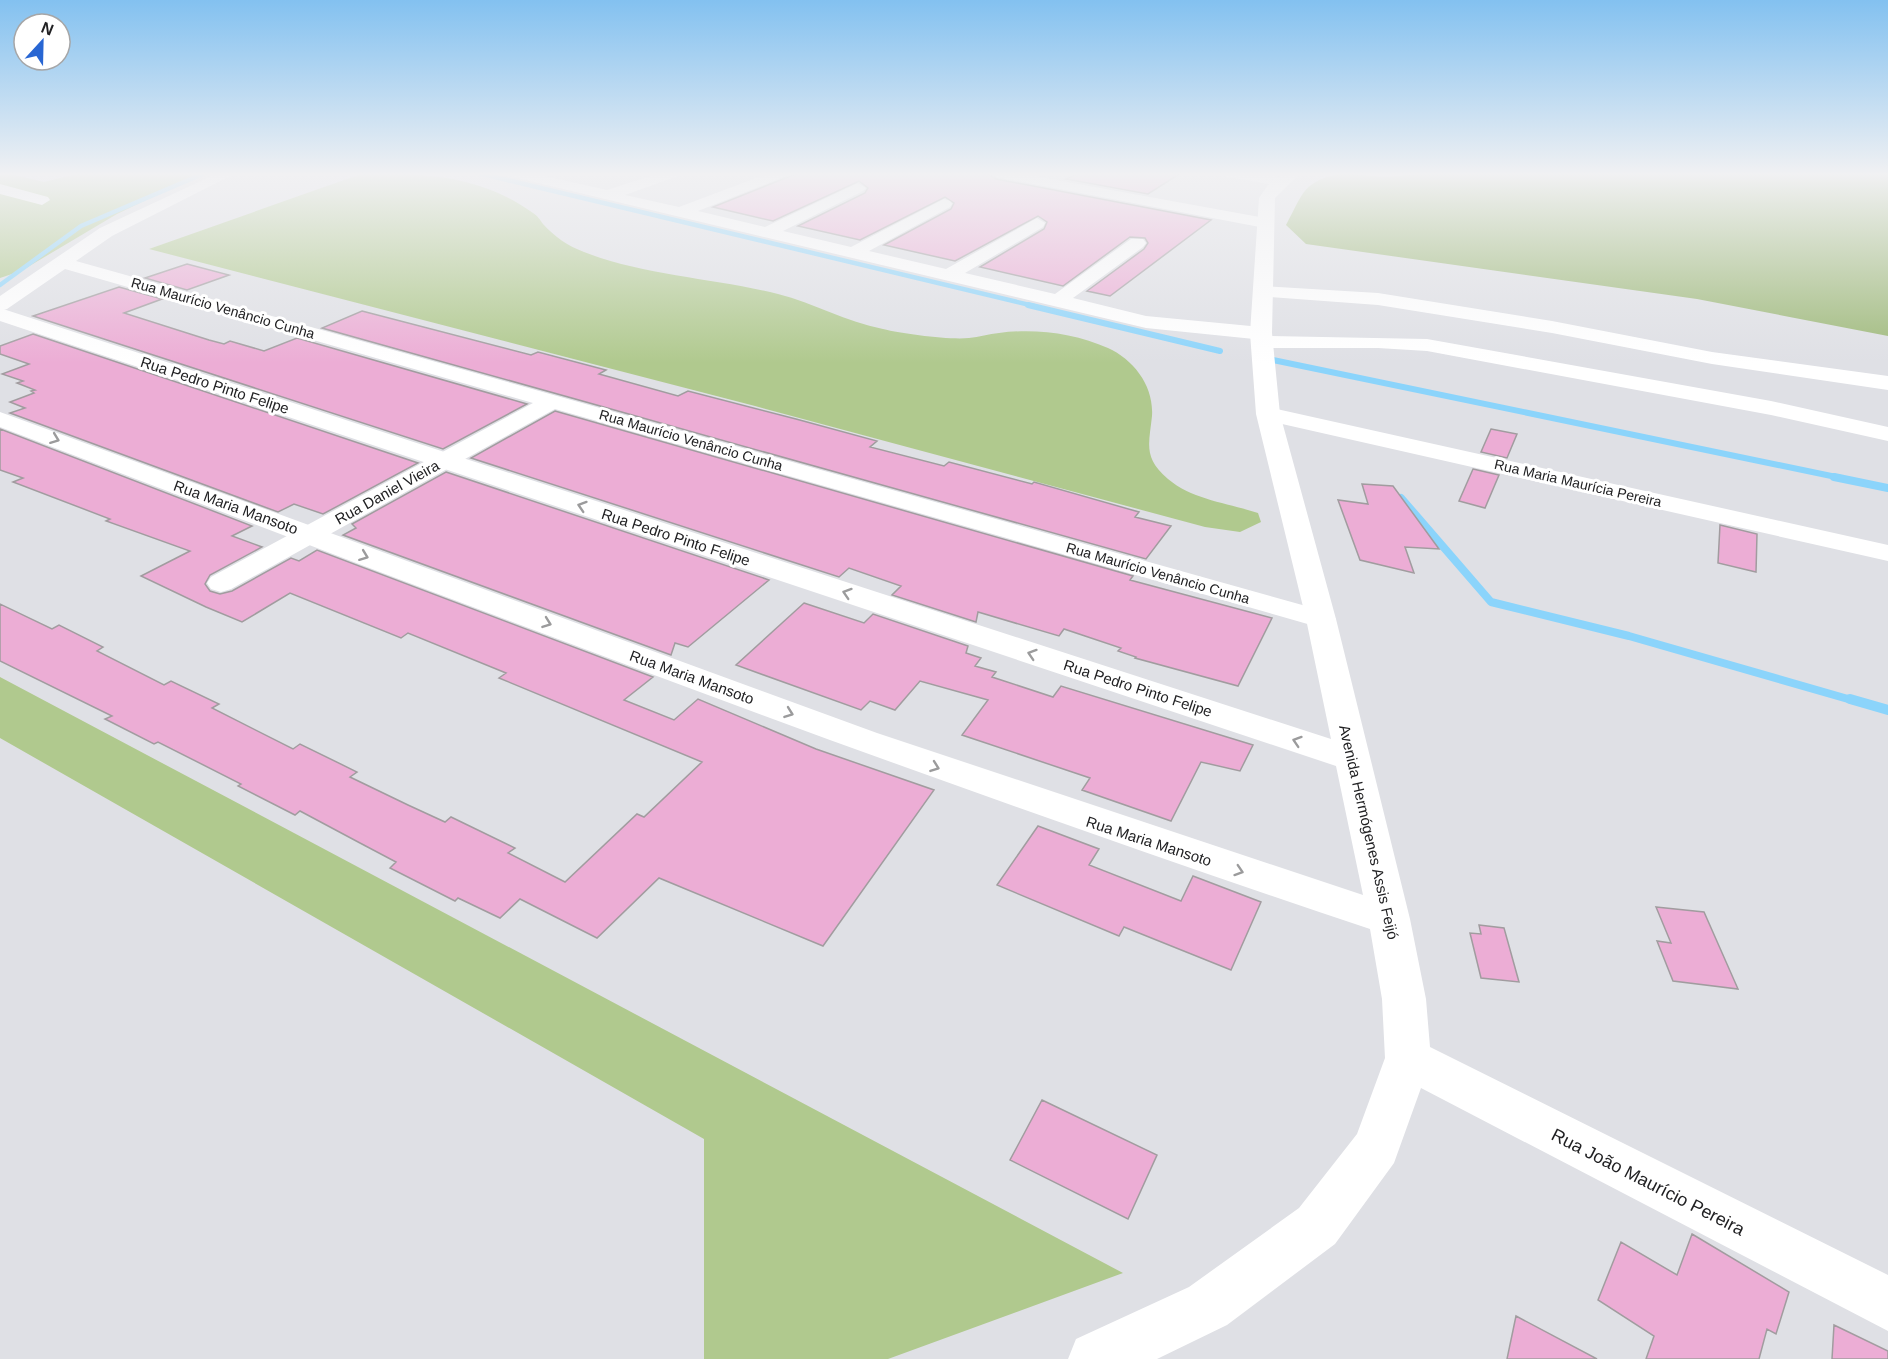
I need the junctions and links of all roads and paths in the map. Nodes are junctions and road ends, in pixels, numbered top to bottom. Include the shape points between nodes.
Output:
1 (102, 236) edge
2 (785, 236) edge
3 (883, 236) edge
4 (1015, 236) edge
5 (1264, 236) edge
6 (1137, 243) dead end
7 (854, 252) junction
8 (61, 262) junction
9 (950, 274) junction
10 (1058, 300) junction
11 (0, 305) edge
12 (0, 314) edge
13 (1262, 323) junction
14 (1888, 383) edge
15 (553, 401) junction
16 (1268, 414) junction
17 (0, 419) edge
18 (1888, 434) edge
19 (445, 460) junction
20 (309, 535) junction
21 (1888, 553) edge
22 (221, 583) dead end
23 (1321, 619) junction
24 (1353, 759) junction
25 (1389, 919) junction
26 (1408, 1058) junction
27 (1888, 1304) edge
28 (1096, 1359) edge

1 - 8 street
2 - 7 street
3 - 7 street
4 - 9 street
5 - 13 street, Avenida Hermógenes Assis Feijó
6 - 10 street
7 - 9 street
8 - 11 street
8 - 15 street, Rua Maurício Venâncio Cunha
9 - 10 street
10 - 13 street via 1156,325
12 - 19 street, Rua Pedro Pinto Felipe
13 - 14 street via 1378,299 1712,358
13 - 16 street, Avenida Hermógenes Assis Feijó
13 - 18 street via 1378,342 1426,345 1771,408
15 - 19 street, Rua Daniel Vieira
15 - 23 street, Rua Maurício Venâncio Cunha
16 - 21 street, Rua Maria Maurícia Pereira
16 - 23 street, Avenida Hermógenes Assis Feijó
17 -> 20 street, Rua Maria Mansoto
19 - 20 street, Rua Daniel Vieira
24 -> 19 street, Rua Pedro Pinto Felipe
20 - 22 street, Rua Daniel Vieira
20 -> 25 street, Rua Maria Mansoto via 1142,840
23 - 24 street, Avenida Hermógenes Assis Feijó
24 - 25 street, Avenida Hermógenes Assis Feijó
25 - 26 street, Avenida Hermógenes Assis Feijó via 1404,999
26 - 27 street, Rua João Maurício Pereira
26 - 28 street, Avenida Hermógenes Assis Feijó via 1377,1147 1317,1226 1208,1306

